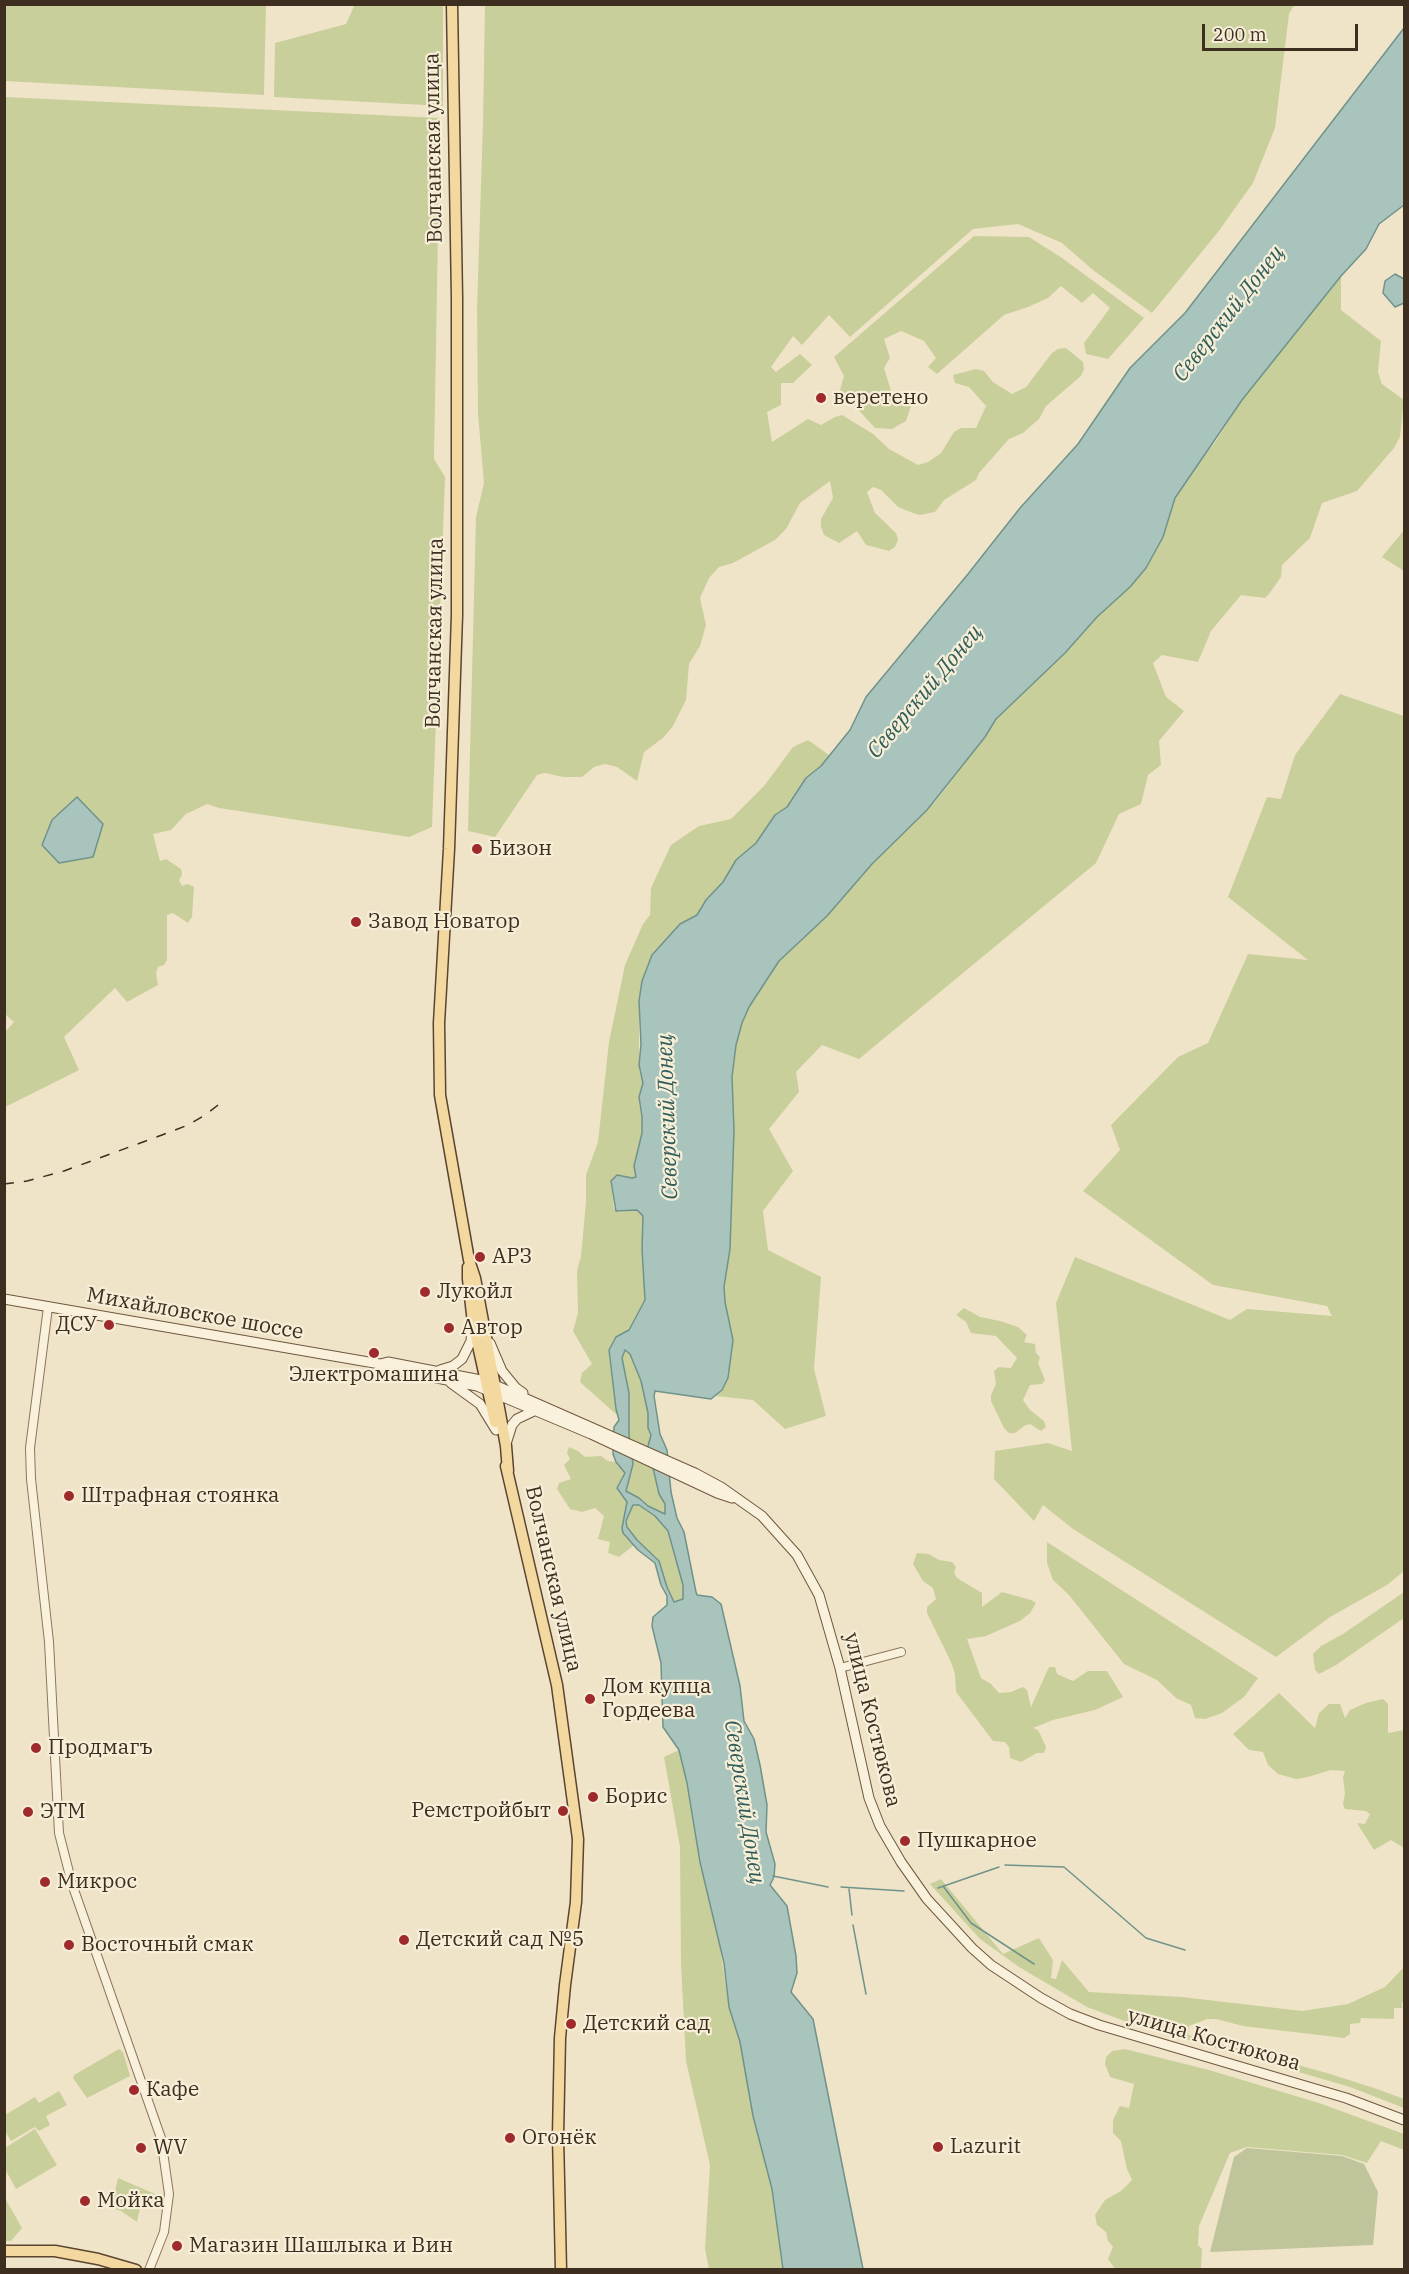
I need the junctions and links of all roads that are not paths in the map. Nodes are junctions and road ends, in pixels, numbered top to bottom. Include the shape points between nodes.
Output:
1 (452, 4) edge
2 (4, 1299) edge
3 (48, 1307) junction
4 (478, 1324) junction
5 (380, 1365) junction
6 (438, 1371) junction
7 (446, 1380) junction
8 (491, 1387) junction
9 (540, 1408) junction
10 (496, 1430) junction
11 (506, 1446) junction
12 (508, 1471) junction
13 (901, 1652) dead end
14 (840, 1668) junction
15 (1404, 2120) edge
16 (4, 2251) edge
17 (4, 2256) edge
18 (109, 2270) edge
19 (136, 2270) edge
20 (149, 2270) edge
21 (561, 2270) edge

1 - 4 main road, Волчанская улица via 457,615 438,1037 440,1095
2 - 3 main road, Михайловское шоссе
3 - 5 main road, Михайловское шоссе
3 - 20 street via 30,1448 49,1642 59,1833 72,1884 161,2138 169,2194 164,2232
4 - 6 main road via 462,1359
4 - 8 main road, Волчанская улица
4 - 9 main road via 502,1371
5 - 6 main road, Михайловское шоссе via 388,1362
5 - 7 main road, Михайловское шоссе
6 - 8 main road, Михайловское шоссе
7 - 8 main road, Михайловское шоссе
7 - 10 main road via 480,1404
8 - 9 main road, улица Костюкова
8 - 10 main road, Волчанская улица
8 - 11 main road, Волчанская улица
9 - 11 main road via 512,1425
9 - 14 main road, улица Костюкова via 694,1477 762,1516 783,1537 809,1574 827,1616
10 - 12 main road, Волчанская улица
11 - 12 main road, Волчанская улица
12 - 21 main road, Волчанская улица via 557,1685 578,1839 576,1902 560,2038
13 - 14 street
14 - 15 main road, улица Костюкова via 869,1798 880,1826 927,1899 991,1965 1041,1998 1099,2025 1346,2098
16 - 19 main road via 55,2251
17 - 18 main road via 60,2258

